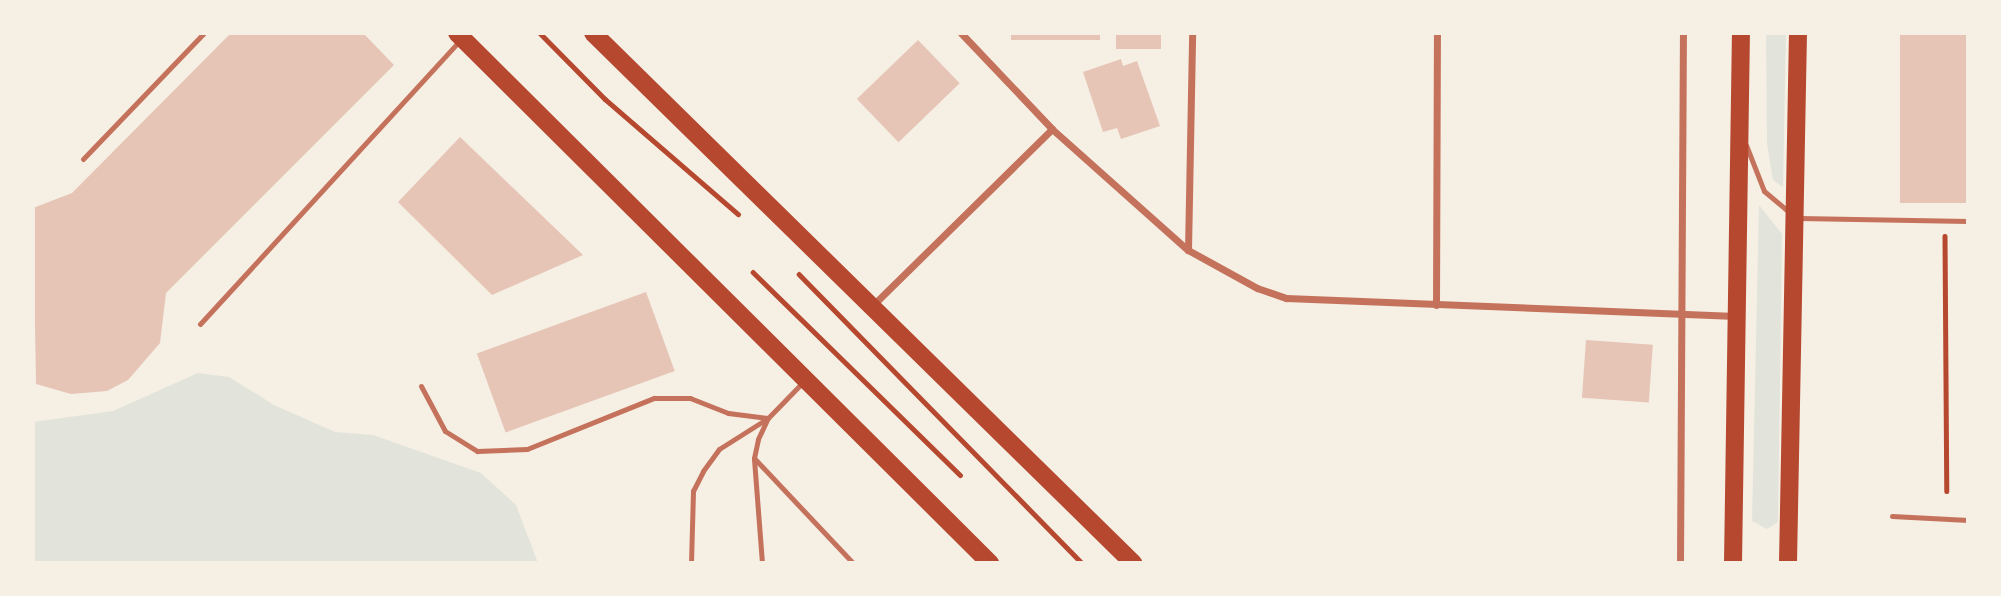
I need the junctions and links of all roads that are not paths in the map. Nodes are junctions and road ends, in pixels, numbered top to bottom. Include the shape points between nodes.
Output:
1 (204, 33) edge
2 (593, 33) edge
3 (961, 33) edge
4 (1192, 33) edge
5 (1437, 33) edge
6 (1683, 33) edge
7 (1741, 33) edge
8 (1798, 33) edge
9 (459, 36) edge
10 (1052, 129) junction
11 (1740, 129) junction
12 (83, 159) dead end
13 (1796, 218) junction
14 (1968, 221) edge
15 (1188, 250) junction
16 (1436, 305) junction
17 (871, 307) junction
18 (1681, 315) junction
19 (1737, 316) junction
20 (200, 324) dead end
21 (806, 379) junction
22 (421, 386) dead end
23 (768, 418) junction
24 (754, 458) junction
25 (1892, 516) dead end
26 (1968, 520) edge
27 (691, 563) edge
28 (762, 563) edge
29 (853, 563) edge
30 (990, 563) edge
31 (1133, 563) edge
32 (1680, 563) edge
33 (1733, 563) edge
34 (1788, 563) edge

1 - 12 lane
2 - 17 main road
3 - 10 street
4 - 15 street
5 - 16 street
6 - 18 street
7 - 11 main road
8 - 13 main road
9 - 20 lane
9 - 21 main road
10 - 15 street
10 - 17 street
11 - 13 lane via 1764,191
11 - 19 main road
13 - 14 lane
13 - 34 main road
15 - 16 street via 1229,276 1286,298
16 - 18 street
17 - 31 main road
18 - 19 street
18 - 32 street
19 - 33 main road
21 - 23 lane
21 - 30 main road
22 - 23 lane via 445,431 477,451 527,449 654,398 690,398 729,413
23 - 24 lane
23 - 27 lane via 735,436 693,491
24 - 28 lane
24 - 29 lane
25 - 26 lane

